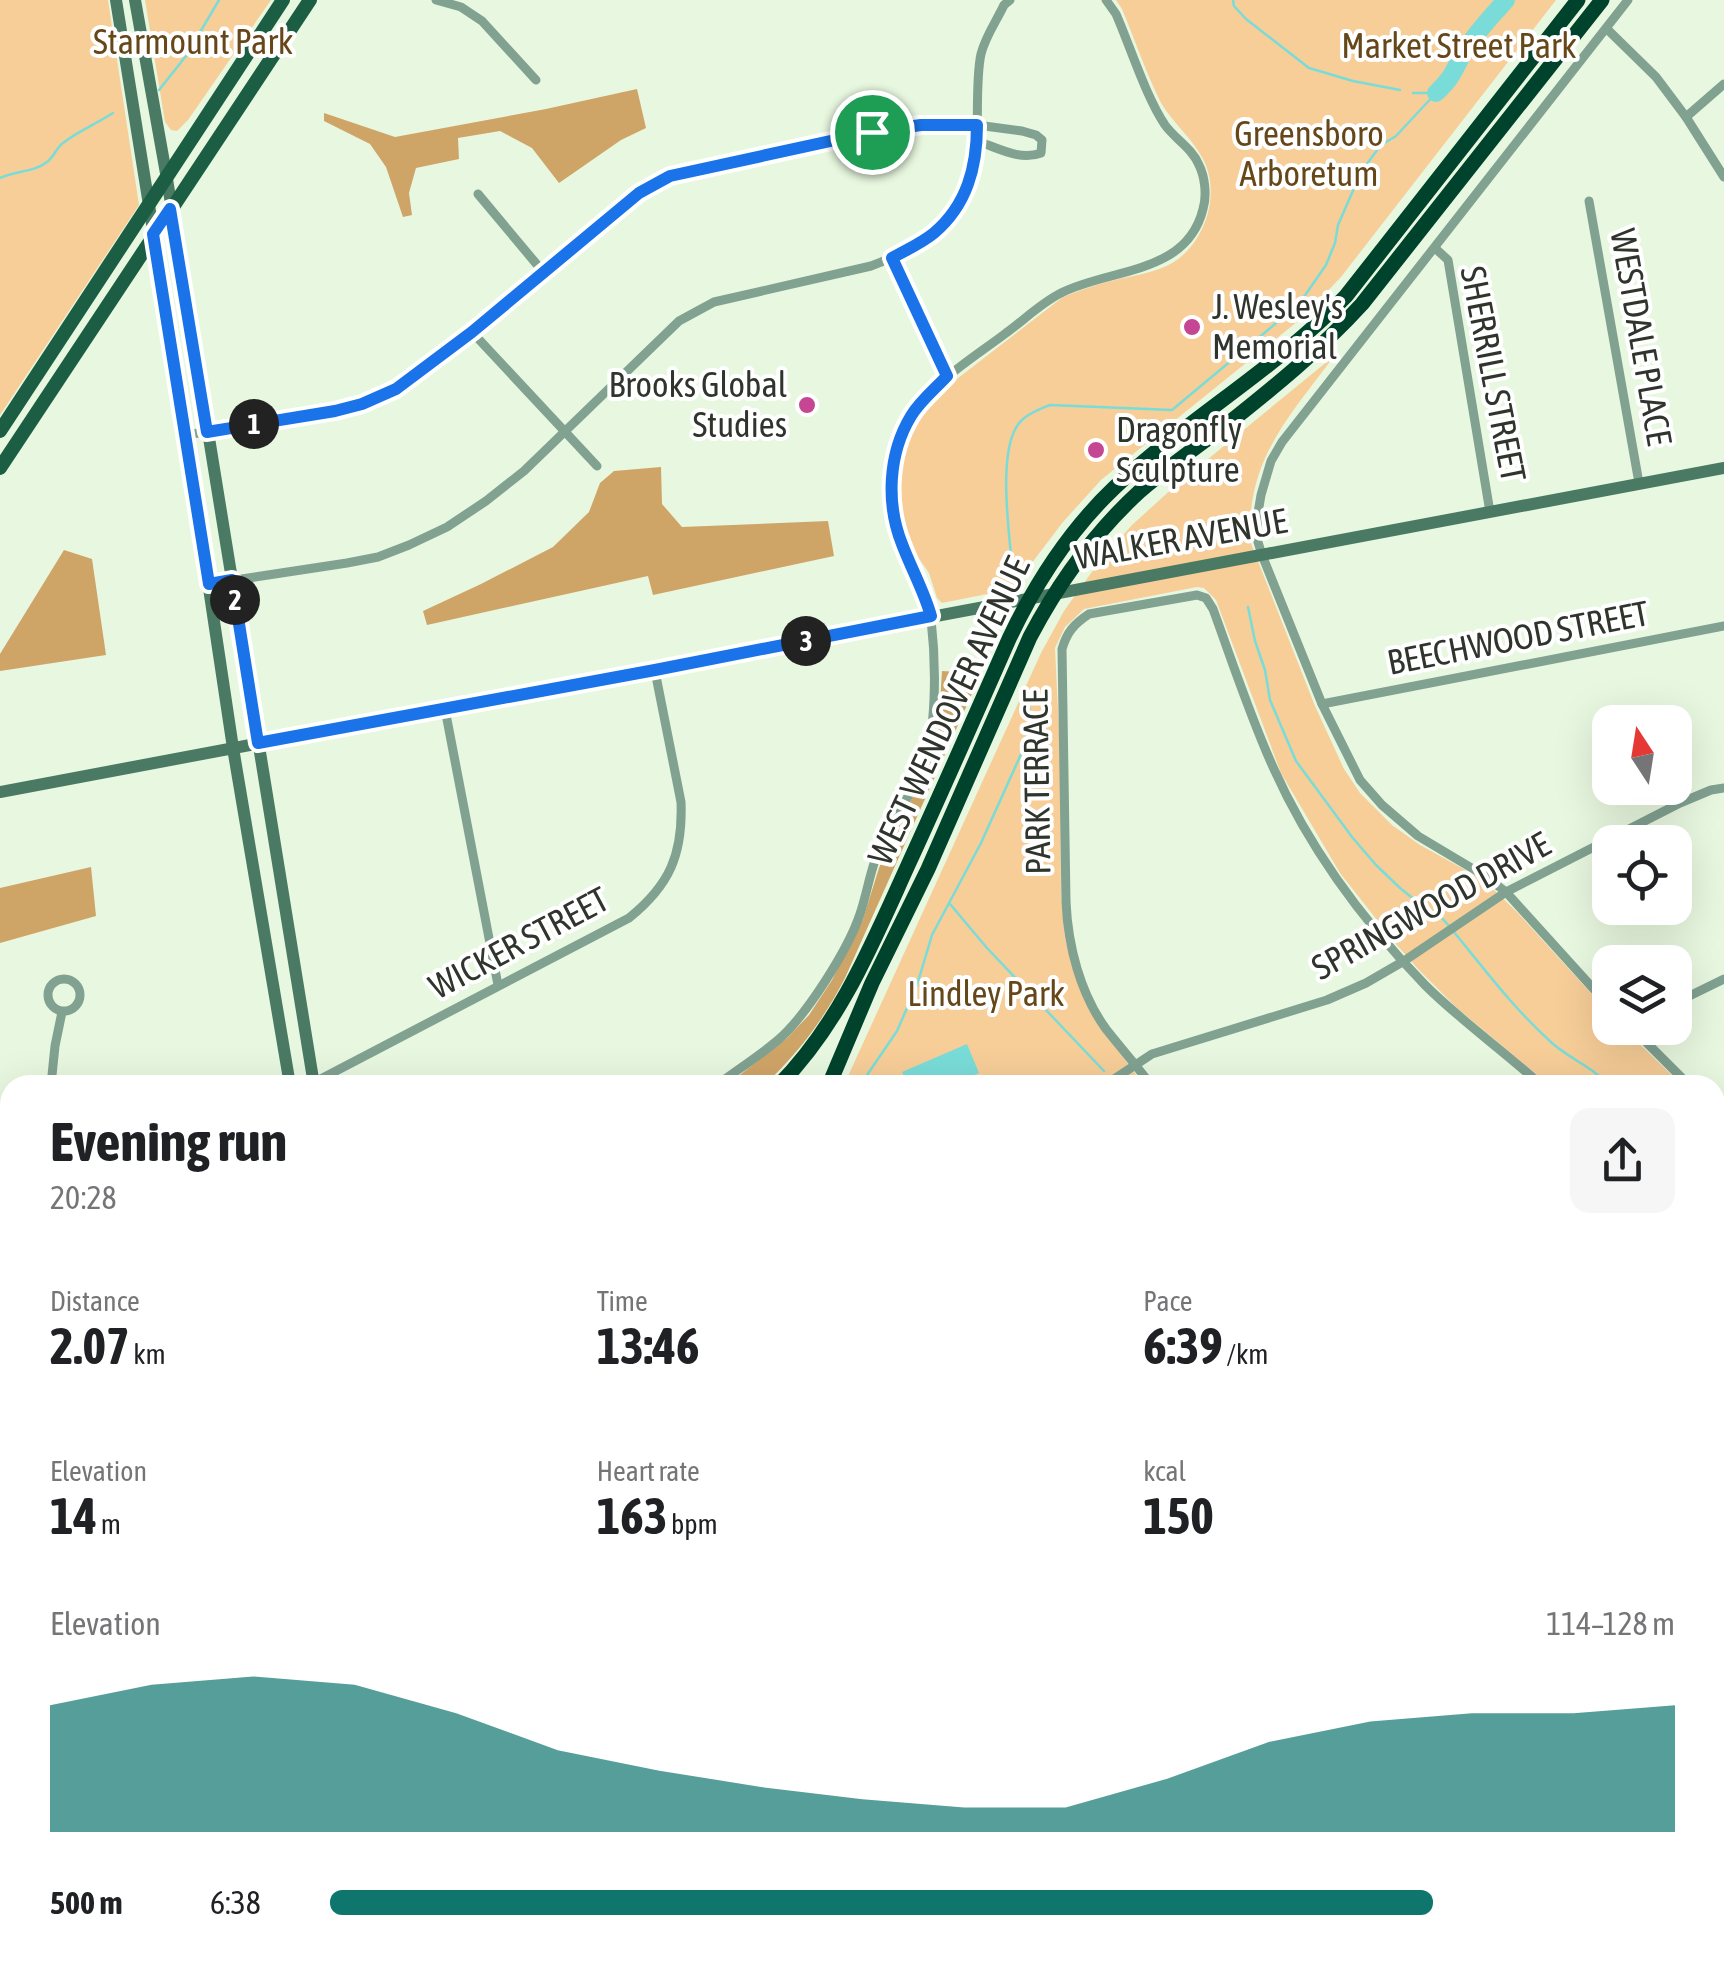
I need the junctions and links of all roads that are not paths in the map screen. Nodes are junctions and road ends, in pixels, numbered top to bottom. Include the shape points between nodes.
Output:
1 (116, 0) edge
2 (135, 0) edge
3 (283, 0) edge
4 (310, 0) edge
5 (436, 0) edge
6 (1010, 0) edge
7 (1106, 0) edge
8 (1578, 0) edge
9 (1602, 0) edge
10 (1628, 0) edge
11 (1607, 28) junction
12 (536, 80) dead end
13 (1724, 84) edge
14 (1686, 117) junction
15 (977, 125) junction
16 (977, 141) junction
17 (1724, 177) edge
18 (167, 179) junction
19 (478, 194) dead end
20 (1589, 201) dead end
21 (149, 206) junction
22 (170, 209) junction
23 (153, 234) junction
24 (1436, 249) junction
25 (892, 258) junction
26 (544, 272) junction
27 (472, 332) junction
28 (947, 376) junction
29 (0, 431) edge
30 (564, 431) junction
31 (207, 432) junction
32 (186, 435) junction
33 (597, 466) dead end
34 (0, 468) edge
35 (1724, 468) edge
36 (1639, 482) junction
37 (1490, 512) junction
38 (1262, 555) junction
39 (232, 580) junction
40 (209, 584) junction
41 (931, 616) junction
42 (1724, 626) edge
43 (655, 670) junction
44 (1322, 704) junction
45 (445, 709) junction
46 (258, 743) junction
47 (233, 748) junction
48 (1724, 788) edge
49 (0, 792) edge
50 (1506, 892) junction
51 (1404, 961) junction
52 (1724, 979) edge
53 (498, 985) junction
54 (1592, 987) edge
55 (1692, 995) edge
56 (62, 1012) dead end
57 (1650, 1045) edge
58 (1136, 1064) junction
59 (52, 1075) edge
60 (288, 1075) edge
61 (309, 1075) edge
62 (327, 1075) edge
63 (730, 1075) edge
64 (788, 1075) edge
65 (833, 1075) edge
66 (1120, 1075) edge
67 (1144, 1075) edge
68 (1528, 1075) edge
69 (1679, 1075) edge

1 - 21 main road
2 - 18 main road
3 - 18 main road
4 - 22 main road
5 - 12 street via 482,21
6 - 15 street via 981,53
7 - 28 street via 1165,125 1200,165 1203,212 1168,257 1062,292
8 - 64 highway, WEST WENDOVER AVENUE via 1346,296 1124,480 1054,558 1026,604 866,959 843,1003
9 - 65 highway, WEST WENDOVER AVENUE via 1342,326 1138,493 1079,557 1030,637
10 - 11 street
11 - 14 street
11 - 24 street
13 - 14 street
14 - 17 street
15 - 16 street
15 - 16 street via 1036,134 1043,148 1021,156
15 - 26 street via 872,132 670,176 639,193
16 - 25 street via 961,203 933,233
18 - 21 main road
18 - 22 main road
19 - 26 street
20 - 36 street, WESTDALE PLACE
21 - 23 main road
21 - 29 main road
22 - 23 main road
22 - 31 main road
23 - 32 main road
23 - 34 main road
24 - 37 street, SHERRILL STREET via 1448,260
24 - 38 street via 1271,461 1257,519
25 - 28 street
25 - 30 street via 695,311
26 - 27 street
27 - 30 street
27 - 31 street via 396,389 362,404
28 - 41 street via 910,417 890,490 900,542
30 - 33 street
30 - 39 street via 486,501 409,545 363,560
31 - 32 street
31 - 39 main road
32 - 40 main road
35 - 36 main road, WALKER AVENUE
36 - 37 main road, WALKER AVENUE
37 - 38 main road, WALKER AVENUE
38 - 41 main road, WALKER AVENUE
38 - 44 street
39 - 40 street
39 - 46 main road
40 - 47 main road
41 - 43 main road, WALKER AVENUE
41 - 63 street via 932,732 920,773 872,866 860,915 800,1018
42 - 44 street, BEECHWOOD STREET
43 - 45 main road, WALKER AVENUE
43 - 53 street, WICKER STREET via 681,802 681,840 668,878 629,918
44 - 50 street via 1360,780 1382,805
45 - 46 main road, WALKER AVENUE
45 - 53 street
46 - 47 main road, WALKER AVENUE
46 - 61 main road
47 - 49 main road, WALKER AVENUE
47 - 60 main road
48 - 50 street, SPRINGWOOD DRIVE via 1680,802
50 - 51 street, SPRINGWOOD DRIVE
50 - 54 street
51 - 58 street, SPRINGWOOD DRIVE via 1327,1000
51 - 58 street, PARK TERRACE via 1347,896 1290,802 1206,598 1197,594 1089,614 1074,624 1062,649 1067,923 1092,1005
51 - 68 street
52 - 55 street
53 - 62 street, WICKER STREET
56 - 59 street
57 - 69 street
58 - 66 street, SPRINGWOOD DRIVE
58 - 67 street, PARK TERRACE

